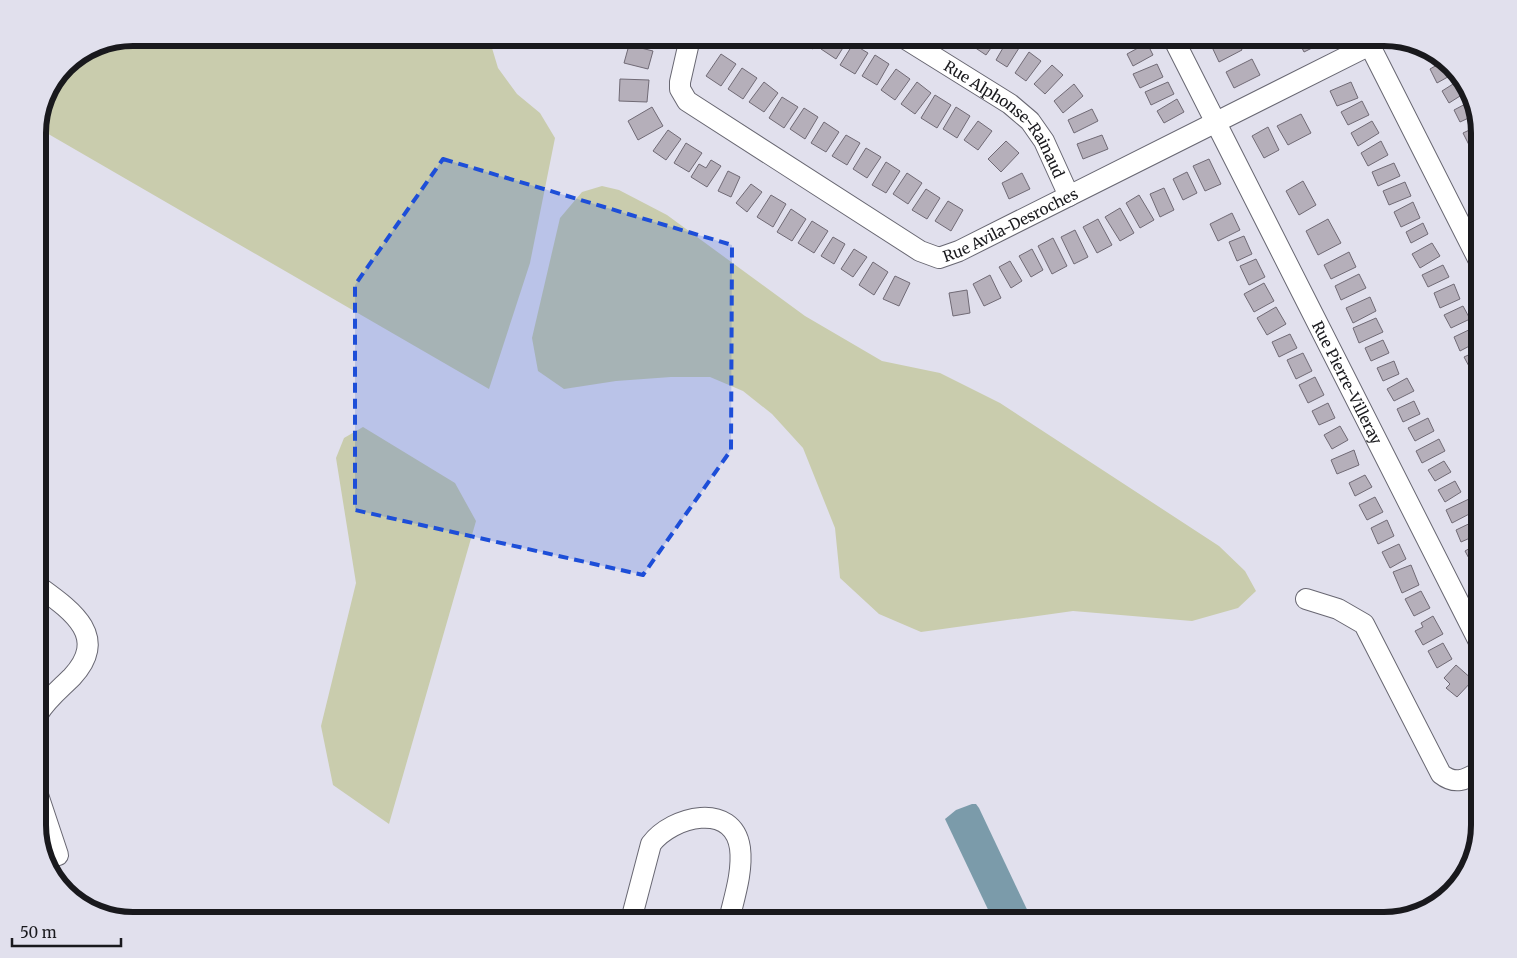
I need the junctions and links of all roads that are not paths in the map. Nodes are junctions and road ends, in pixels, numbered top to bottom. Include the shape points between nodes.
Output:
1 (688, 46) edge
2 (917, 46) edge
3 (1177, 46) edge
4 (1359, 46) edge
5 (1371, 46) edge
6 (1216, 122) junction
7 (1069, 196) junction
8 (1471, 243) edge
9 (46, 592) edge
10 (1306, 599) dead end
11 (1471, 624) edge
12 (46, 703) edge
13 (1471, 776) edge
14 (46, 819) edge
15 (58, 855) dead end
16 (634, 912) edge
17 (731, 912) edge

1 - 7 street, Rue Avila-Desroches via 680,82 687,102 930,256 949,256
2 - 7 street, Rue Alphonse-Rainaud via 1010,104 1030,121 1044,141
3 - 6 street
4 - 6 street, Rue Avila-Desroches
5 - 8 street
6 - 7 street, Rue Avila-Desroches
6 - 11 street, Rue Pierre-Villeray
9 - 12 street via 74,615 87,632 89,645 82,664
10 - 13 street via 1338,608 1364,624 1441,774 1452,781
14 - 15 street
16 - 17 street via 652,844 659,834 669,826 700,818 724,823 740,847 738,879

